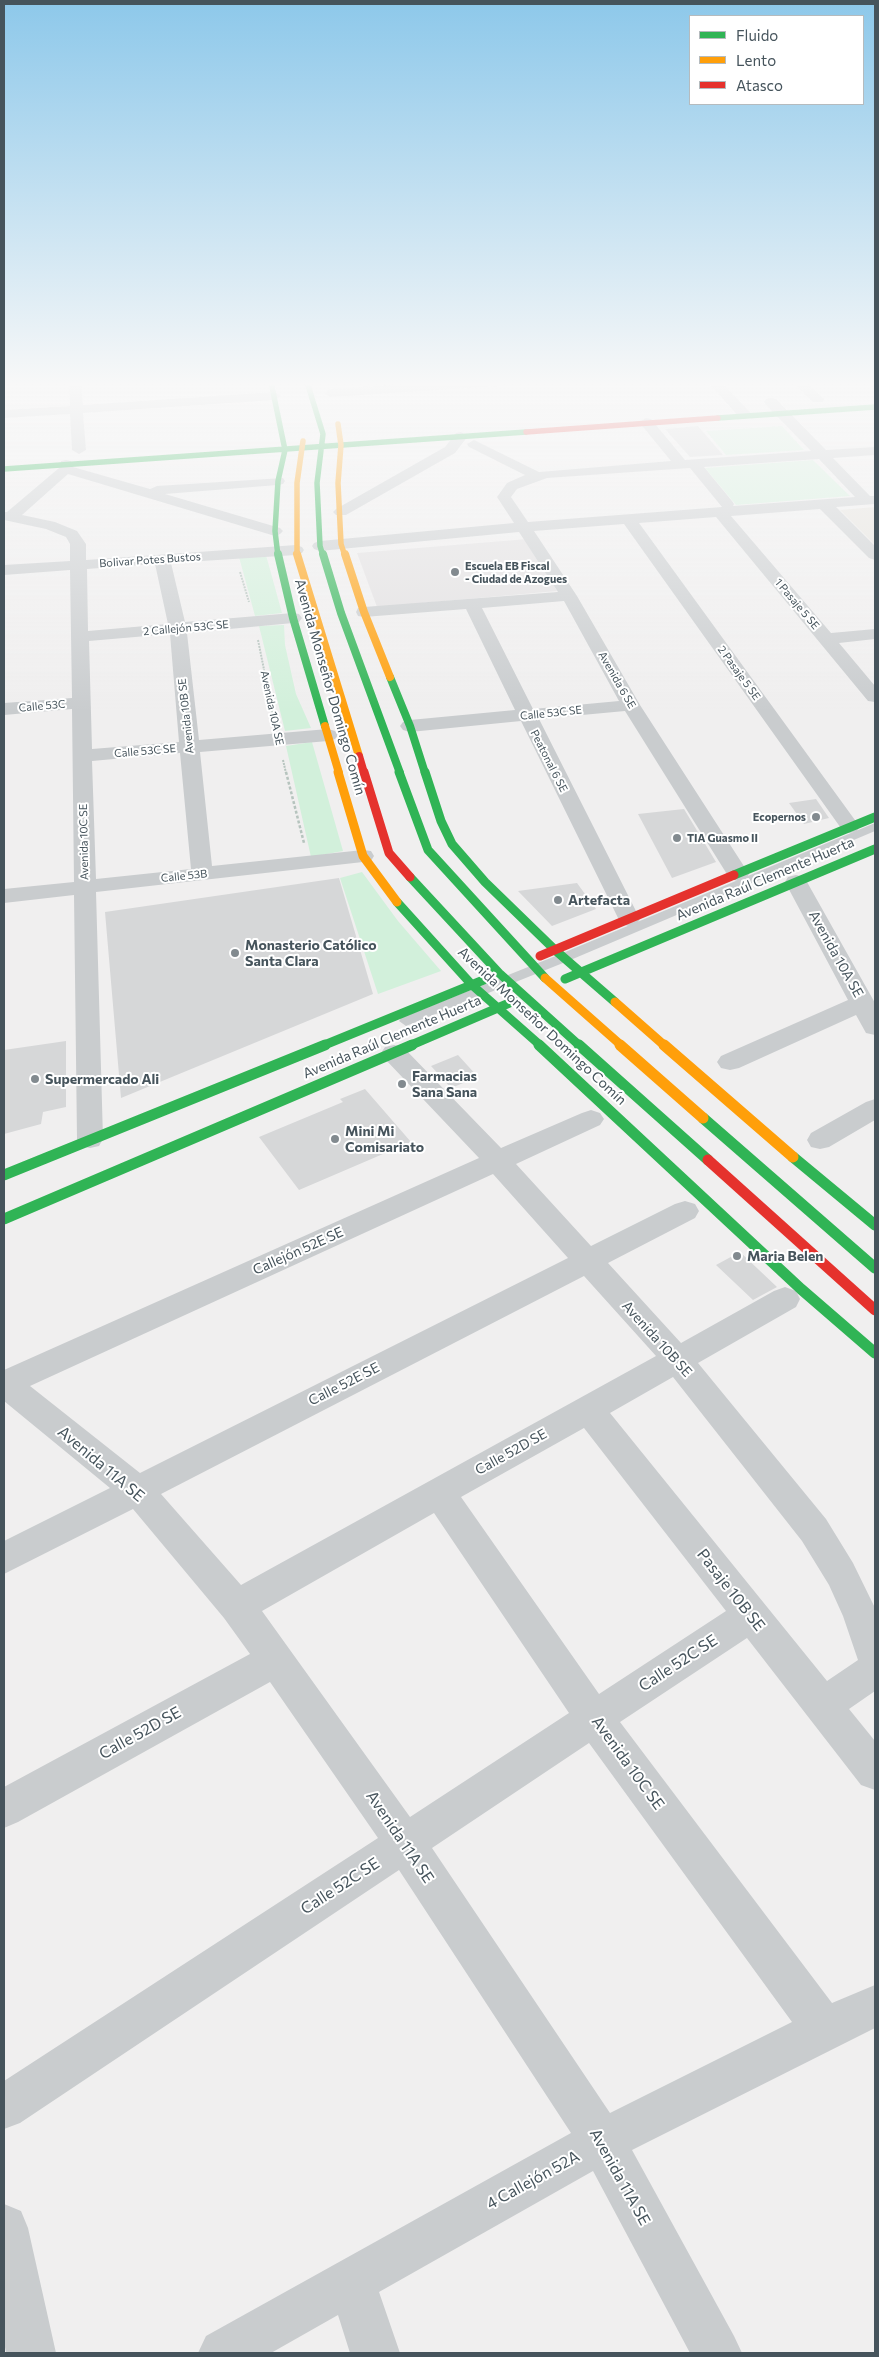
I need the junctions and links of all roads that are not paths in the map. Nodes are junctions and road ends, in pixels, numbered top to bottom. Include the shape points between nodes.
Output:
1 (35, 492) edge
2 (143, 492) edge
3 (277, 492) edge
4 (297, 492) edge
5 (317, 492) edge
6 (339, 492) edge
7 (376, 492) edge
8 (507, 492) edge
9 (710, 492) edge
10 (871, 500) edge
11 (824, 504) junction
12 (723, 508) junction
13 (341, 512) junction
14 (8, 516) edge
15 (628, 519) junction
16 (525, 527) junction
17 (275, 532) junction
18 (341, 544) junction
19 (320, 546) junction
20 (296, 550) junction
21 (277, 552) junction
22 (78, 555) junction
23 (875, 555) edge
24 (162, 559) junction
25 (4, 570) edge
26 (569, 596) junction
27 (471, 603) junction
28 (364, 612) junction
29 (293, 618) junction
30 (178, 629) junction
31 (875, 634) edge
32 (79, 637) junction
33 (826, 638) junction
34 (875, 697) edge
35 (81, 703) junction
36 (631, 704) junction
37 (4, 709) edge
38 (526, 715) junction
39 (410, 726) junction
40 (328, 735) junction
41 (190, 747) junction
42 (82, 756) junction
43 (362, 767) junction
44 (338, 769) junction
45 (875, 817) edge
46 (850, 827) junction
47 (875, 827) edge
48 (875, 849) edge
49 (363, 856) junction
50 (202, 874) junction
51 (738, 874) junction
52 (796, 882) junction
53 (85, 887) junction
54 (4, 896) edge
55 (629, 919) junction
56 (559, 954) junction
57 (532, 965) junction
58 (580, 973) junction
59 (502, 977) junction
60 (552, 984) junction
61 (476, 988) junction
62 (524, 996) junction
63 (863, 1003) junction
64 (499, 1008) junction
65 (875, 1027) edge
66 (394, 1053) junction
67 (730, 1062) dead end
68 (875, 1108) edge
69 (591, 1119) dead end
70 (90, 1139) junction
71 (820, 1140) dead end
72 (497, 1161) junction
73 (4, 1175) edge
74 (4, 1183) edge
75 (858, 1210) junction
76 (684, 1211) dead end
77 (4, 1219) edge
78 (834, 1221) junction
79 (875, 1225) edge
80 (586, 1261) junction
81 (875, 1268) edge
82 (785, 1299) dead end
83 (875, 1310) edge
84 (875, 1353) edge
85 (677, 1359) junction
86 (4, 1384) edge
87 (588, 1409) junction
88 (137, 1490) junction
89 (439, 1493) junction
90 (4, 1558) edge
91 (236, 1606) junction
92 (751, 1615) junction
93 (875, 1657) edge
94 (276, 1659) junction
95 (875, 1670) edge
96 (822, 1705) junction
97 (594, 1718) junction
98 (875, 1771) edge
99 (4, 1808) edge
100 (406, 1843) junction
101 (875, 2006) edge
102 (824, 2029) junction
103 (4, 2107) edge
104 (602, 2141) junction
105 (4, 2228) edge
106 (351, 2282) junction
107 (20, 2335) edge
108 (223, 2353) edge
109 (375, 2353) edge
110 (717, 2353) edge

1 - 14 street
2 - 17 street
3 - 17 main road, Avenida Monseñor Domingo Comín
4 - 20 main road, Avenida Monseñor Domingo Comín
5 - 19 main road
6 - 13 main road
7 - 13 street
8 - 16 street, Avenida 6 SE via 504,496
9 - 12 street, 1 Pasaje 5 SE
10 - 11 street
11 - 12 street
11 - 23 street
12 - 15 street
12 - 33 street, 1 Pasaje 5 SE
13 - 18 main road
14 - 22 street via 50,525 72,534
15 - 16 street
15 - 46 street, 2 Pasaje 5 SE
16 - 18 street
16 - 26 street, Avenida 6 SE
17 - 21 main road, Avenida Monseñor Domingo Comín
18 - 19 street
18 - 28 main road
19 - 57 main road via 341,613 428,850
20 - 21 street, Bolivar Potes Bustos
20 - 43 main road, Avenida Monseñor Domingo Comín
21 - 24 street, Bolivar Potes Bustos
21 - 29 main road, Avenida Monseñor Domingo Comín
22 - 24 street, Bolivar Potes Bustos
22 - 25 street, Bolivar Potes Bustos
22 - 32 street, Avenida 10C SE
24 - 30 street, Avenida 10B SE
26 - 27 street
26 - 36 street, Avenida 6 SE
27 - 28 street
27 - 38 street, Peatonal 6 SE
28 - 39 main road
29 - 30 street, 2 Callejón 53C SE
29 - 40 main road, Avenida Monseñor Domingo Comín
30 - 32 street, 2 Callejón 53C SE
30 - 41 street, Avenida 10B SE
31 - 33 street
32 - 35 street, Avenida 10C SE
33 - 34 street, 1 Pasaje 5 SE
35 - 37 street, Calle 53C
35 - 42 street, Avenida 10C SE
36 - 38 street, Calle 53C SE
36 - 51 street, Avenida 6 SE
38 - 39 street, Calle 53C SE
38 - 55 street, Peatonal 6 SE
39 - 56 main road via 441,821 452,844 485,882
40 - 41 street, Calle 53C SE
40 - 44 main road, Avenida Monseñor Domingo Comín
41 - 42 street, Calle 53C SE
41 - 50 street, Avenida 10B SE
42 - 53 street, Avenida 10C SE
43 - 44 main road
43 - 59 main road, Avenida Monseñor Domingo Comín via 389,853
44 - 49 main road, Avenida Monseñor Domingo Comín
45 - 46 main road, Avenida Raúl Clemente Huerta
46 - 51 main road, Avenida Raúl Clemente Huerta
47 - 56 lane
48 - 52 main road, Avenida Raúl Clemente Huerta
49 - 50 street, Calle 53B
49 - 61 main road, Avenida Monseñor Domingo Comín via 400,906
50 - 53 street, Calle 53B
51 - 55 main road, Avenida Raúl Clemente Huerta
52 - 58 main road, Avenida Raúl Clemente Huerta
52 - 63 street, Avenida 10A SE
53 - 54 street, Calle 53B
53 - 70 street, Avenida 10C SE
55 - 56 main road, Avenida Raúl Clemente Huerta
56 - 57 lane
56 - 58 main road
57 - 59 lane
57 - 60 main road
58 - 60 main road, Avenida Raúl Clemente Huerta
58 - 75 main road via 788,1154
59 - 61 lane
59 - 62 main road, Avenida Monseñor Domingo Comín
60 - 62 main road, Avenida Raúl Clemente Huerta
60 - 78 main road
61 - 64 main road, Avenida Monseñor Domingo Comín
61 - 70 main road, Avenida Raúl Clemente Huerta
61 - 74 lane
62 - 64 main road, Avenida Raúl Clemente Huerta
62 - 83 main road, Avenida Monseñor Domingo Comín
63 - 65 street, Avenida 10A SE
63 - 67 street
64 - 66 main road, Avenida Raúl Clemente Huerta
64 - 84 main road, Avenida Monseñor Domingo Comín via 801,1289
66 - 72 street, Avenida 10B SE
66 - 77 main road, Avenida Raúl Clemente Huerta
68 - 71 street
69 - 72 street, Callejón 52E SE
70 - 73 main road, Avenida Raúl Clemente Huerta
72 - 80 street, Avenida 10B SE
72 - 86 street, Callejón 52E SE
75 - 78 main road
75 - 79 main road
76 - 80 street, Calle 52E SE
78 - 81 main road
80 - 85 street, Avenida 10B SE
80 - 88 street, Calle 52E SE
82 - 85 street, Calle 52D SE
85 - 87 street, Calle 52D SE
85 - 93 street, Avenida 10B SE via 814,1530 841,1574
86 - 88 street, Avenida 11A SE
87 - 89 street, Calle 52D SE
87 - 92 street, Pasaje 10B SE
88 - 90 street, Calle 52E SE
88 - 91 street, Avenida 11A SE
89 - 91 street, Calle 52D SE
89 - 97 street, Avenida 10C SE
91 - 94 street, Avenida 11A SE
92 - 96 street, Pasaje 10B SE
92 - 97 street, Calle 52C SE
94 - 99 street, Calle 52D SE
94 - 100 street, Avenida 11A SE
95 - 96 street
96 - 98 street, Pasaje 10B SE
97 - 100 street, Calle 52C SE
97 - 102 street, Avenida 10C SE
100 - 103 street, Calle 52C SE
100 - 104 street, Avenida 11A SE
101 - 102 street, 4 Callejón 52A
102 - 104 street, 4 Callejón 52A
104 - 106 street, 4 Callejón 52A
104 - 110 street, Avenida 11A SE
105 - 107 street
106 - 108 street, 4 Callejón 52A
106 - 109 street

